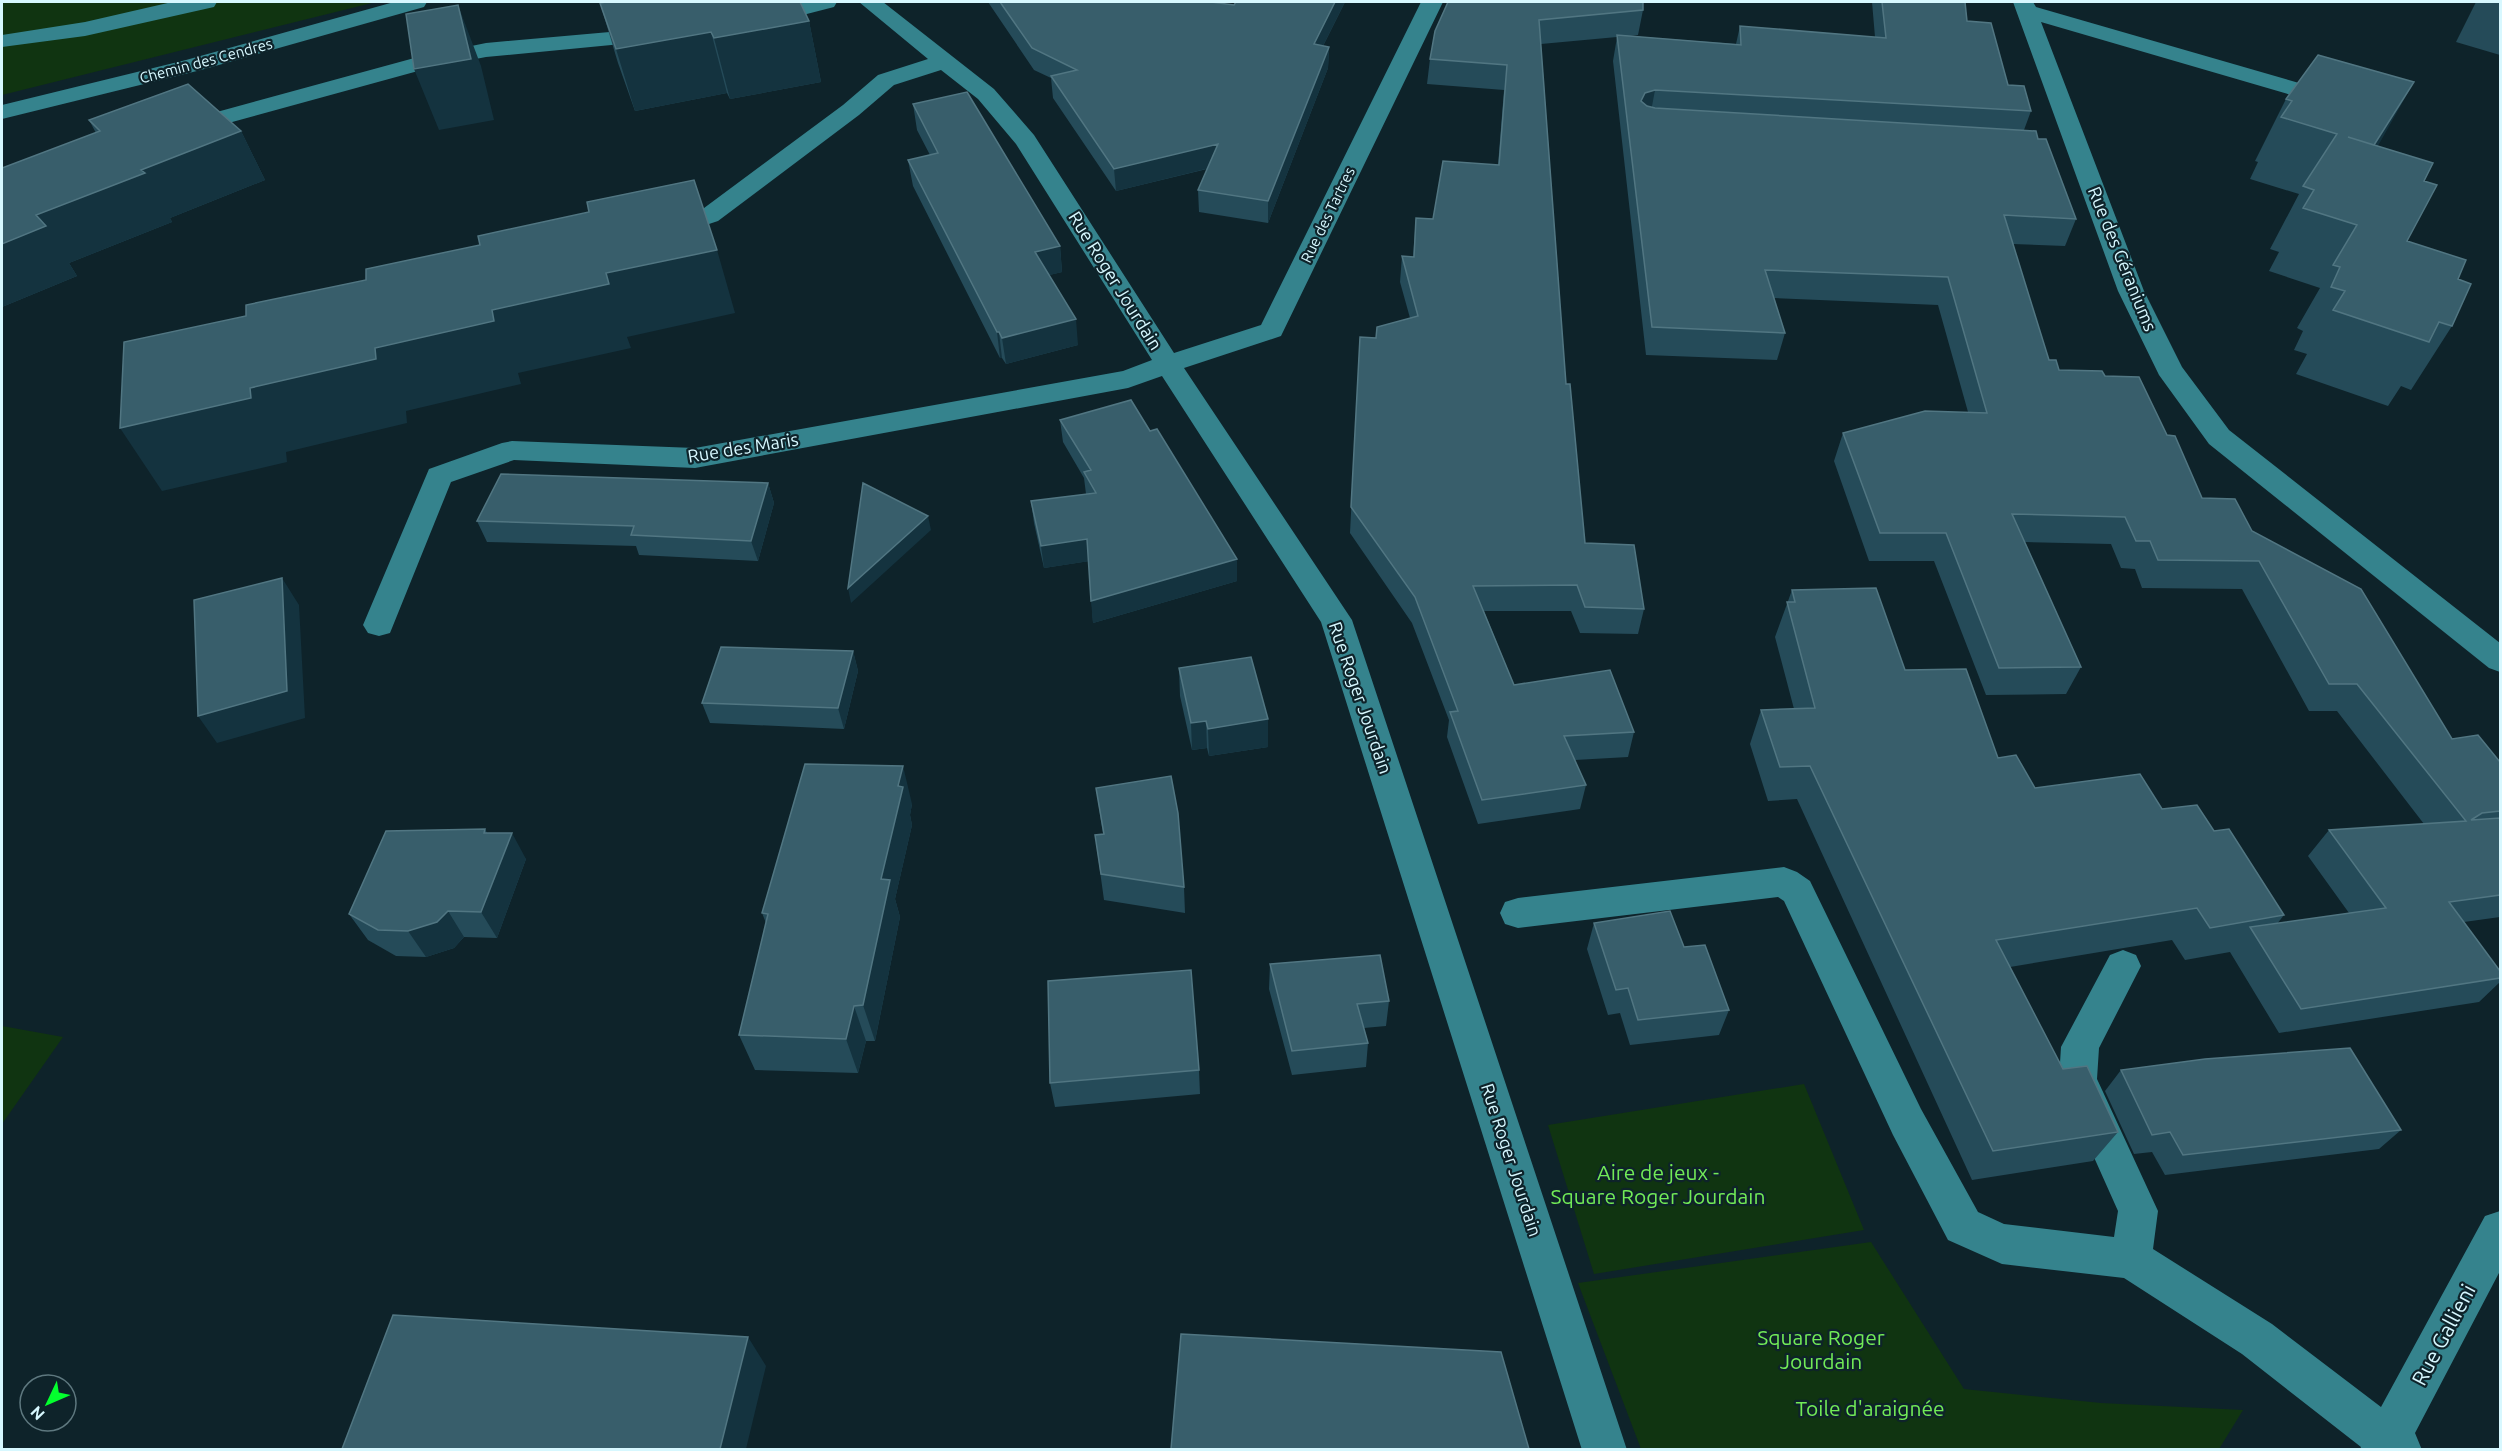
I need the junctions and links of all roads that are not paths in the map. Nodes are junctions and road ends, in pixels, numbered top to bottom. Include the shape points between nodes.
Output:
1 (206, 2) edge
2 (826, 2) edge
3 (873, 2) edge
4 (1432, 2) edge
5 (413, 3) edge
6 (172, 5) edge
7 (2024, 6) edge
8 (734, 26) edge
9 (676, 33) edge
10 (2, 41) edge
11 (946, 61) junction
12 (2352, 105) edge
13 (2, 112) edge
14 (164, 136) edge
15 (641, 240) edge
16 (1168, 364) junction
17 (379, 625) dead end
18 (2500, 660) edge
19 (1518, 913) dead end
20 (2123, 966) dead end
21 (2500, 1230) edge
22 (2131, 1259) junction
23 (2390, 1446) edge
24 (1605, 1449) edge

1 - 6 street
2 - 8 street
3 - 11 street, Rue Roger Jourdain
4 - 16 street, Rue des Tartres via 1272,330
5 - 13 street, Chemin des Cendres via 193,66
6 - 10 street via 85,29
7 - 12 street
7 - 18 street, Rue des Géraniums via 2067,150 2169,369 2219,437
9 - 14 street via 486,50 426,62
11 - 15 street via 886,80 709,216
11 - 16 street, Rue Roger Jourdain via 986,94 1026,140
16 - 17 street, Rue des Maris via 1128,379 695,458 512,450 440,476
16 - 24 street, Rue Roger Jourdain via 1336,620
19 - 22 street via 1784,882 1797,891 1906,1122 1963,1226 2002,1244
20 - 22 street via 2080,1047 2079,1079 2138,1211
21 - 23 street, Rue Gallieni
22 - 23 street via 2257,1339

